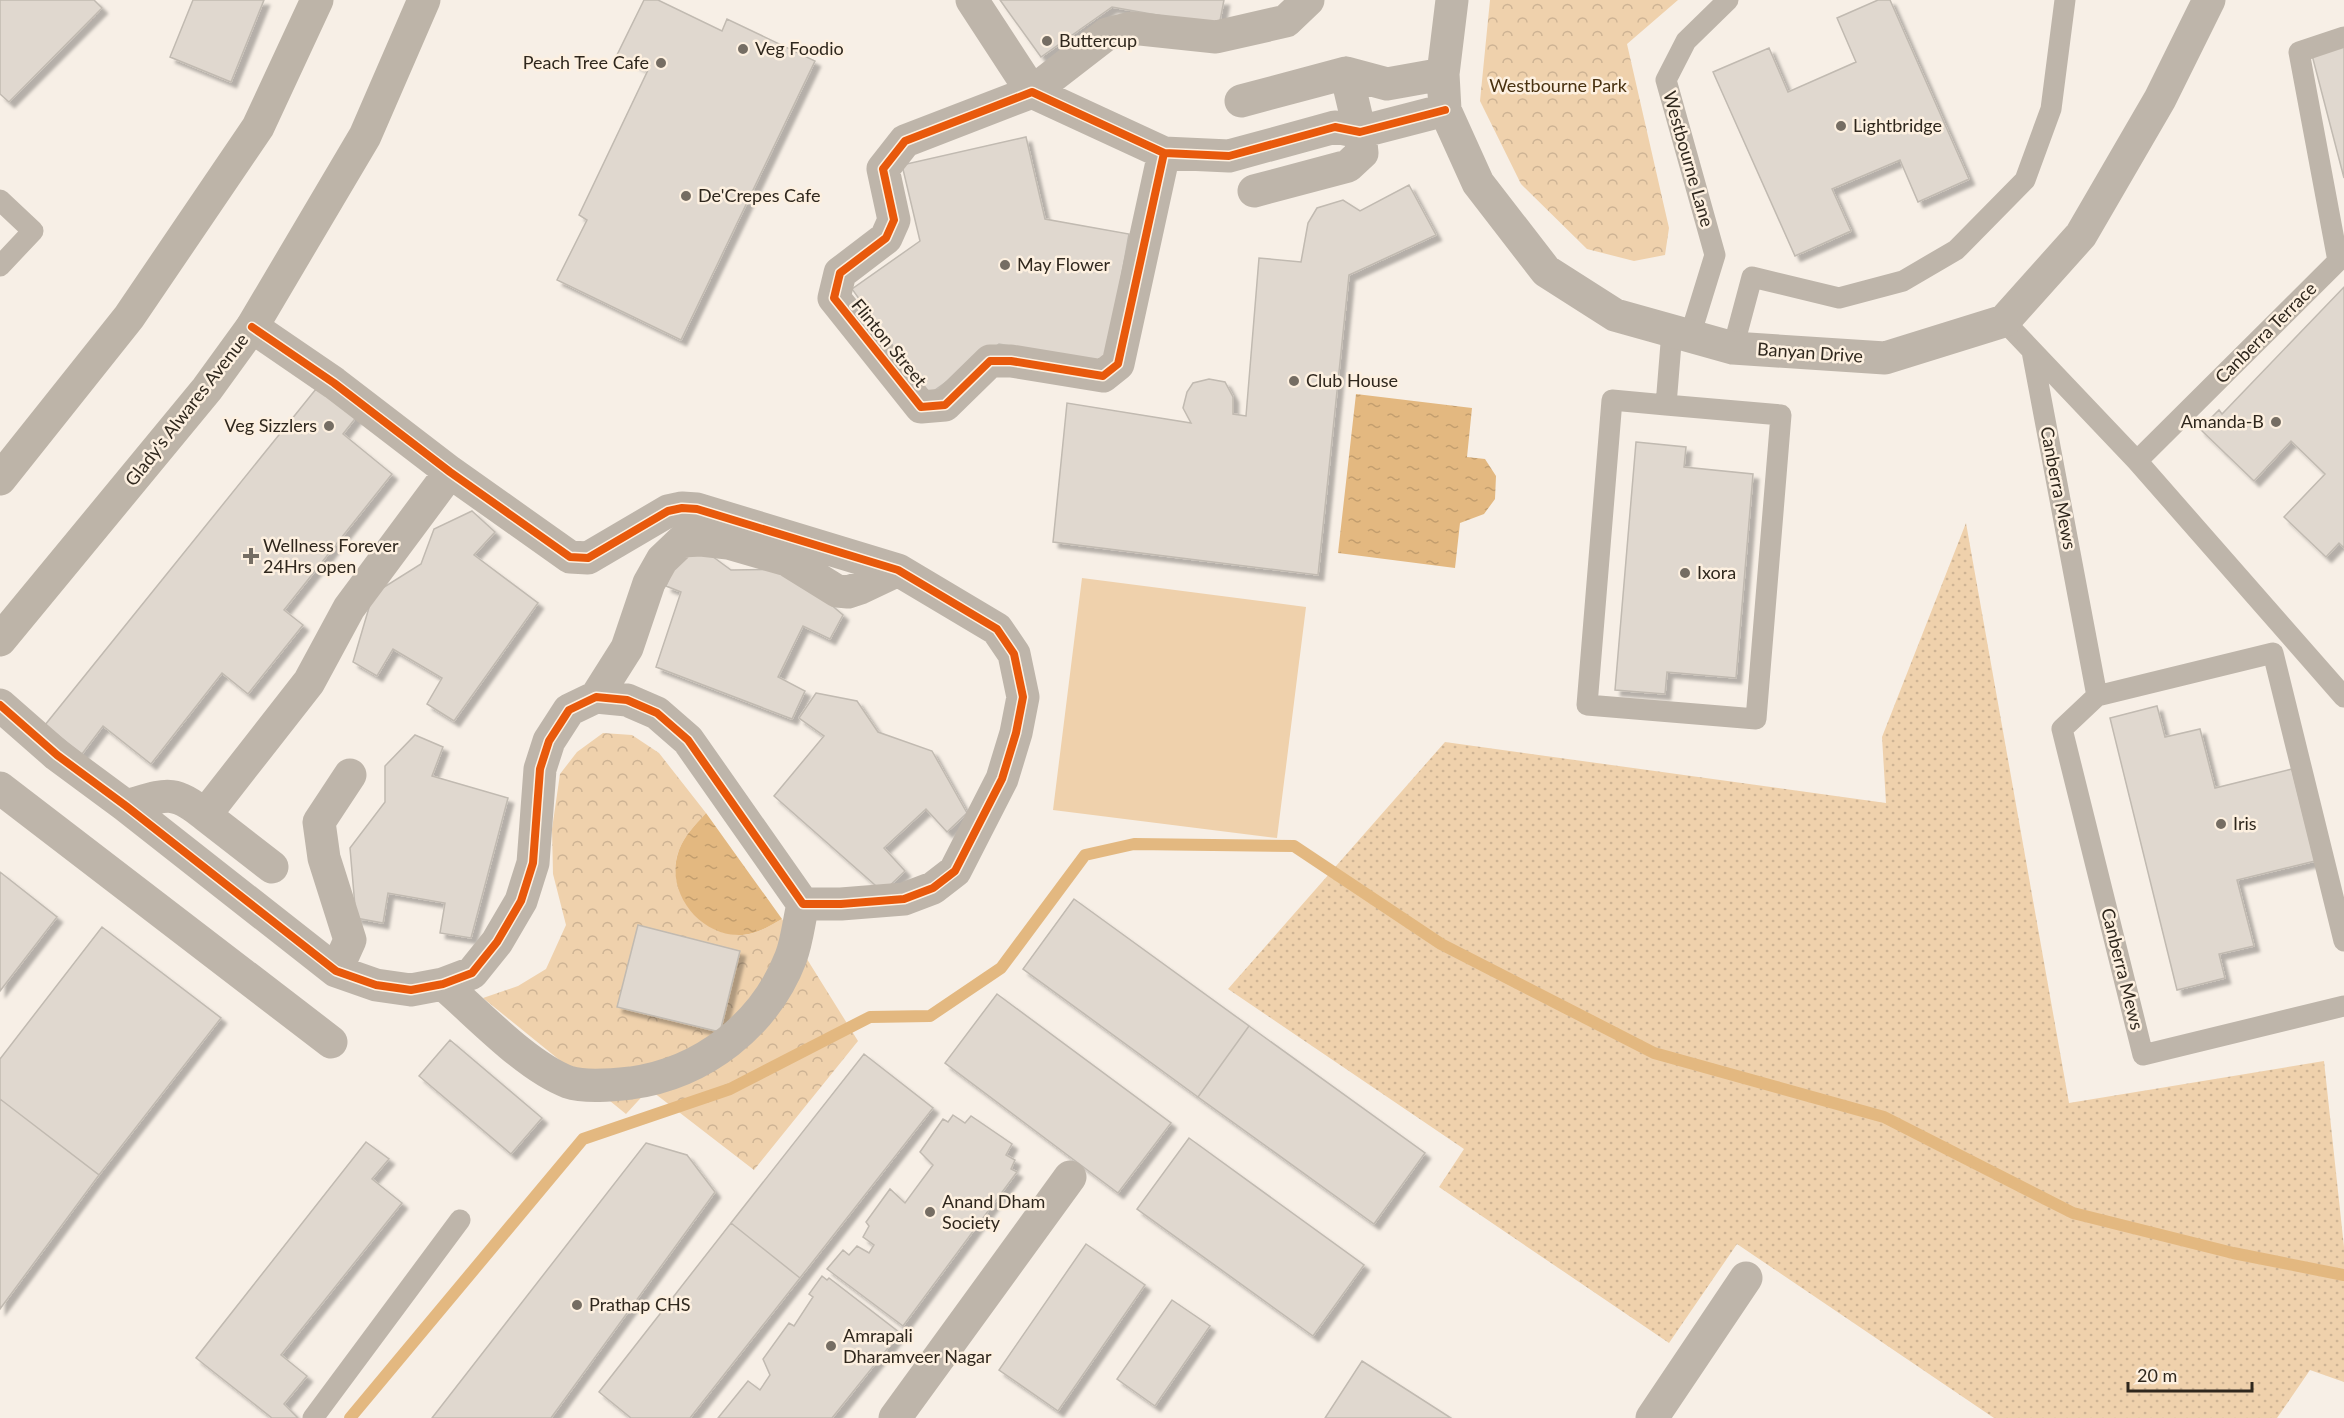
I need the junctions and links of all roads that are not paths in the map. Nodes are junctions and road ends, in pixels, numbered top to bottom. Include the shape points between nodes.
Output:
1 (317, 0) edge
2 (424, 0) edge
3 (972, 0) edge
4 (1308, 0) edge
5 (1452, 0) edge
6 (1728, 0) edge
7 (2209, 0) edge
8 (2060, 1) edge
9 (2344, 37) edge
10 (1346, 73) junction
11 (1443, 74) junction
12 (1032, 92) junction
13 (1241, 101) dead end
14 (1444, 110) junction
15 (1360, 132) junction
16 (1164, 153) junction
17 (1254, 191) dead end
18 (0, 200) edge
19 (0, 266) edge
20 (2004, 321) junction
21 (252, 327) junction
22 (1681, 334) junction
23 (1733, 348) junction
24 (2032, 350) junction
25 (1666, 405) junction
26 (2137, 462) junction
27 (450, 472) junction
28 (0, 479) edge
29 (898, 570) junction
30 (0, 640) edge
31 (2097, 696) junction
32 (596, 697) junction
33 (2344, 697) edge
34 (0, 705) edge
35 (350, 775) dead end
36 (0, 788) edge
37 (126, 806) junction
38 (205, 815) junction
39 (272, 867) dead end
40 (804, 904) junction
41 (2344, 941) edge
42 (336, 971) junction
43 (443, 984) junction
44 (2344, 1006) edge
45 (331, 1042) dead end
46 (1070, 1176) dead end
47 (460, 1220) dead end
48 (1746, 1278) dead end
49 (313, 1418) edge
50 (896, 1418) edge
51 (1652, 1418) edge

1 - 28 main road via 258,127 129,317
2 - 21 main road, Glady's Alwares Avenue via 365,136
3 - 12 street
4 - 12 street, Flinton Street via 1286,21 1216,37 1131,28 1107,34
5 - 11 street, Banyan Drive
6 - 22 lane, Westbourne Lane via 1686,41 1666,80 1715,255
7 - 20 street via 2160,99 2081,235
8 - 23 lane via 2051,109 2025,180 1956,250 1903,281 1839,298 1752,277
9 - 26 lane, Canberra Terrace via 2299,52 2338,261
10 - 11 street via 1387,84
10 - 13 street
10 - 15 street
11 - 14 street, Banyan Drive
12 - 16 street
12 - 16 street, Flinton Street via 904,141 883,169 894,220 886,238 840,273 834,298 921,406 945,405 990,362 1011,361 1103,376 1118,364
14 - 15 street
14 - 22 street, Banyan Drive via 1478,183 1546,271 1615,315
15 - 16 street via 1335,127 1229,156
15 - 17 street via 1362,153 1348,166
18 - 19 lane via 33,231
20 - 23 street, Banyan Drive via 1885,358
20 - 24 lane
21 - 27 street via 334,383
21 - 30 main road, Glady's Alwares Avenue via 207,389
22 - 23 street, Banyan Drive
22 - 25 lane, Westbourne Lane
24 - 26 lane
24 - 31 lane, Canberra Mews
25 - 25 lane via 1612,400 1587,705 1756,719 1781,415
26 - 33 lane
27 - 29 street via 576,558 588,558 668,511 682,508 697,509
27 - 38 street via 349,608 309,682
29 - 32 street via 860,588 837,591 787,560 728,543 682,541 662,560 649,583 627,648
29 - 40 street via 997,629 1014,654 1023,698 1016,733 1002,779 955,871 933,888 904,899
31 - 41 lane, Canberra Mews via 2273,653
31 - 44 lane, Canberra Mews via 2062,729 2144,1055
32 - 40 street via 627,700 657,713 688,741
32 - 43 street via 569,710 549,741 540,769 532,863 521,901 497,942 472,973
34 - 37 street via 57,755
35 - 42 street via 319,822 324,858 350,940
36 - 45 street
37 - 38 street via 164,795 185,798
37 - 42 street
38 - 39 street
40 - 43 street via 791,956 775,989 752,1021 722,1047 690,1067 650,1080 614,1085 570,1083 535,1064
42 - 43 street via 376,985 411,990
46 - 50 street
47 - 49 lane
48 - 51 street

